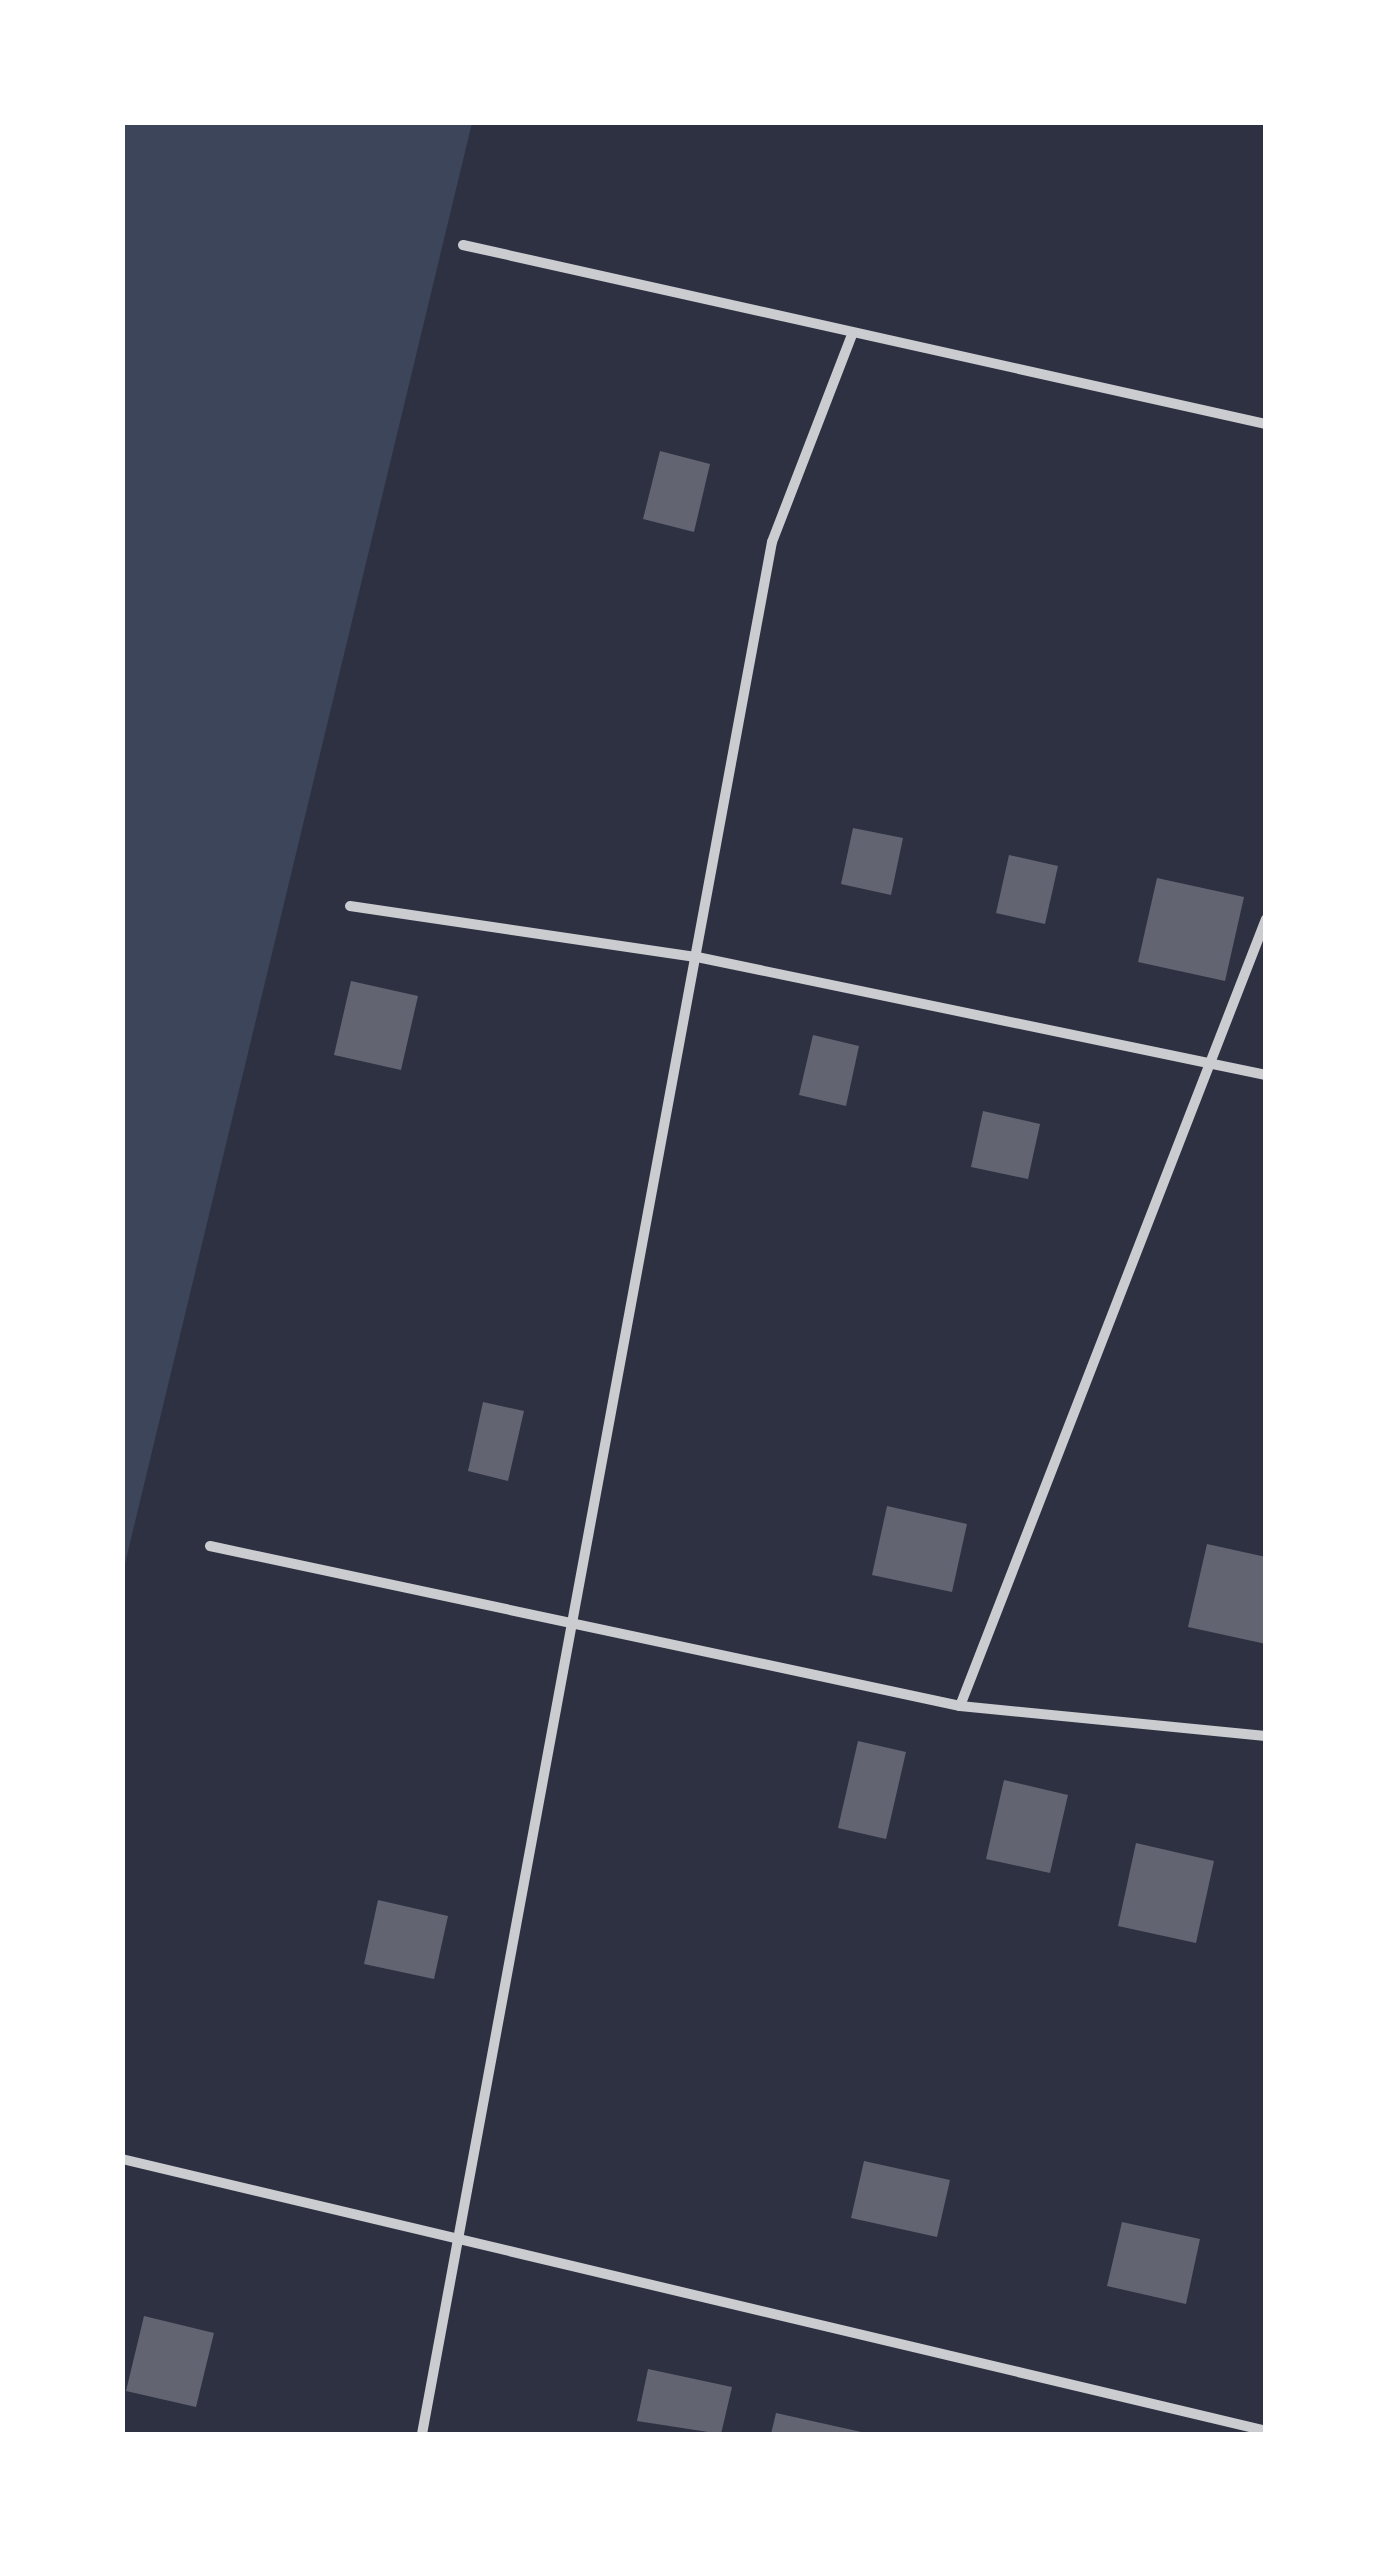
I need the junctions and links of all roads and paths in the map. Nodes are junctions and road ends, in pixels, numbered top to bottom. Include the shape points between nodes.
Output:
1 (463, 245) dead end
2 (852, 335) junction
3 (1266, 424) edge
4 (350, 906) dead end
5 (1266, 919) edge
6 (698, 957) junction
7 (1212, 1063) junction
8 (1266, 1076) edge
9 (210, 1546) dead end
10 (572, 1623) junction
11 (960, 1706) junction
12 (1266, 1736) edge
13 (122, 2159) edge
14 (459, 2235) junction
15 (1266, 2431) edge
16 (422, 2434) edge

1 - 2 street
2 - 3 street
2 - 6 street via 772,542
4 - 6 street
5 - 7 street
6 - 7 street
6 - 10 street
7 - 8 street
7 - 11 street
9 - 10 street
10 - 11 street
10 - 14 street
11 - 12 street
13 - 14 street
14 - 15 street
14 - 16 street

